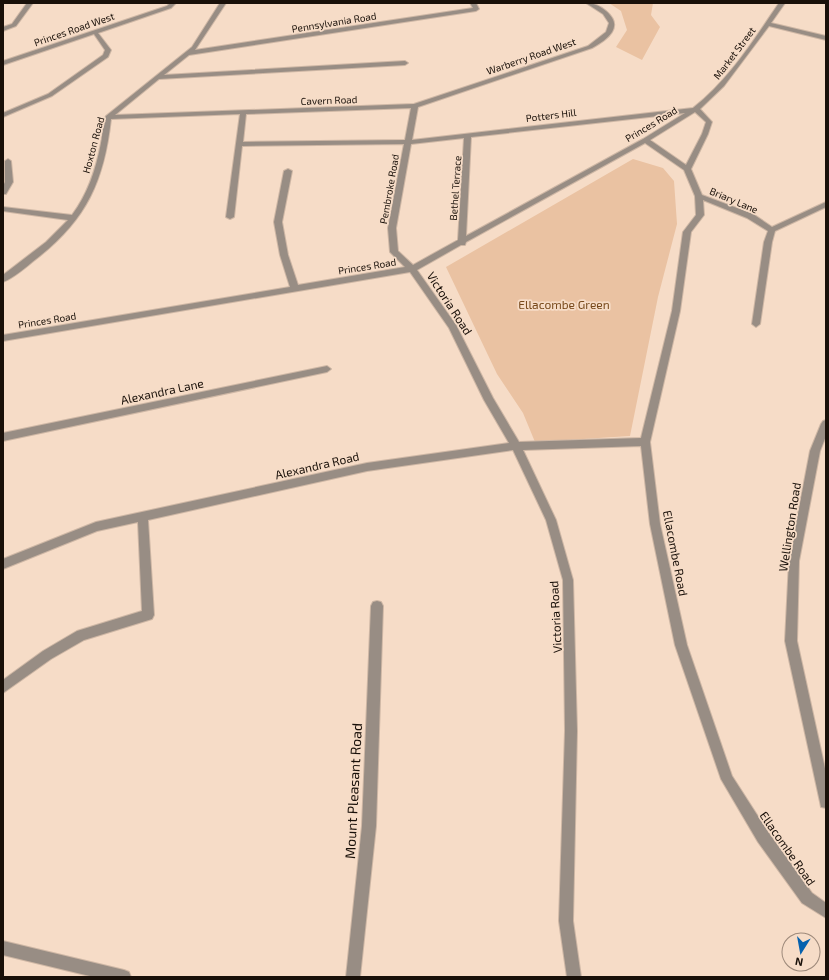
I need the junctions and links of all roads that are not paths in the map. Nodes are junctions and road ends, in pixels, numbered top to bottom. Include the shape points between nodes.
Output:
1 (30, 3) edge
2 (173, 3) edge
3 (223, 3) edge
4 (473, 3) edge
5 (589, 3) edge
6 (782, 3) edge
7 (767, 24) junction
8 (3, 29) edge
9 (95, 32) junction
10 (826, 38) edge
11 (189, 53) junction
12 (3, 63) edge
13 (405, 63) dead end
14 (158, 77) junction
15 (415, 106) junction
16 (696, 109) junction
17 (243, 113) junction
18 (3, 115) edge
19 (108, 117) junction
20 (468, 135) junction
21 (645, 140) junction
22 (408, 142) junction
23 (239, 144) junction
24 (8, 161) dead end
25 (687, 169) junction
26 (288, 171) dead end
27 (3, 192) edge
28 (699, 196) junction
29 (826, 204) edge
30 (3, 209) edge
31 (230, 217) dead end
32 (74, 218) junction
33 (772, 230) junction
34 (462, 243) junction
35 (412, 269) junction
36 (3, 279) edge
37 (294, 289) junction
38 (756, 324) dead end
39 (3, 338) edge
40 (326, 369) dead end
41 (826, 424) edge
42 (3, 437) edge
43 (645, 442) junction
44 (516, 446) junction
45 (143, 518) junction
46 (3, 564) edge
47 (377, 606) dead end
48 (3, 687) edge
49 (826, 802) edge
50 (826, 911) edge
51 (3, 948) edge
52 (124, 977) edge
53 (353, 977) edge
54 (574, 977) edge

1 - 8 street via 14,25
2 - 9 street, Princes Road West
3 - 11 street, Hoxton Road
4 - 11 street, Pennsylvania Road via 476,8
5 - 15 street, Warberry Road West via 612,21 612,28 604,39 590,47
6 - 7 street, Market Street
7 - 10 street
7 - 16 street, Market Street via 722,85
9 - 12 street, Princes Road West
9 - 18 street via 108,50 106,56 50,95
11 - 14 street, Hoxton Road
13 - 14 street
14 - 19 street, Hoxton Road
15 - 17 street, Cavern Road
15 - 22 street, Pembroke Road
16 - 20 street, Potters Hill
16 - 21 street, Princes Road
16 - 25 street via 709,122
17 - 19 street, Cavern Road
17 - 23 street
19 - 32 street, Hoxton Road via 102,154 91,188
20 - 22 street, Potters Hill
20 - 34 street, Bethel Terrace
21 - 25 street
21 - 34 street, Princes Road
22 - 23 street, Potters Hill
22 - 35 street, Pembroke Road via 392,228 394,252
23 - 31 street
24 - 27 street via 9,182
25 - 28 street, Ellacombe Road
26 - 37 street via 278,222
28 - 33 street, Briary Lane via 750,216
28 - 43 street, Ellacombe Road via 700,215 687,232 676,311
29 - 33 street
30 - 32 street
32 - 36 street, Hoxton Road via 42,250
33 - 38 street
34 - 35 street, Princes Road
35 - 37 street, Princes Road
35 - 44 street, Victoria Road via 453,327 489,400
37 - 39 street, Princes Road
40 - 42 street, Alexandra Lane
41 - 49 street, Wellington Road via 815,451 794,561 791,640
43 - 44 street, Alexandra Road
43 - 50 street, Ellacombe Road via 655,524 681,645 727,779 763,837 807,898
44 - 45 street, Alexandra Road via 367,467
44 - 54 street, Victoria Road via 551,520 568,580 571,731 566,921
45 - 46 street, Alexandra Road via 96,528
45 - 48 street via 148,615 81,635
47 - 53 street, Mount Pleasant Road via 369,826
51 - 52 street

